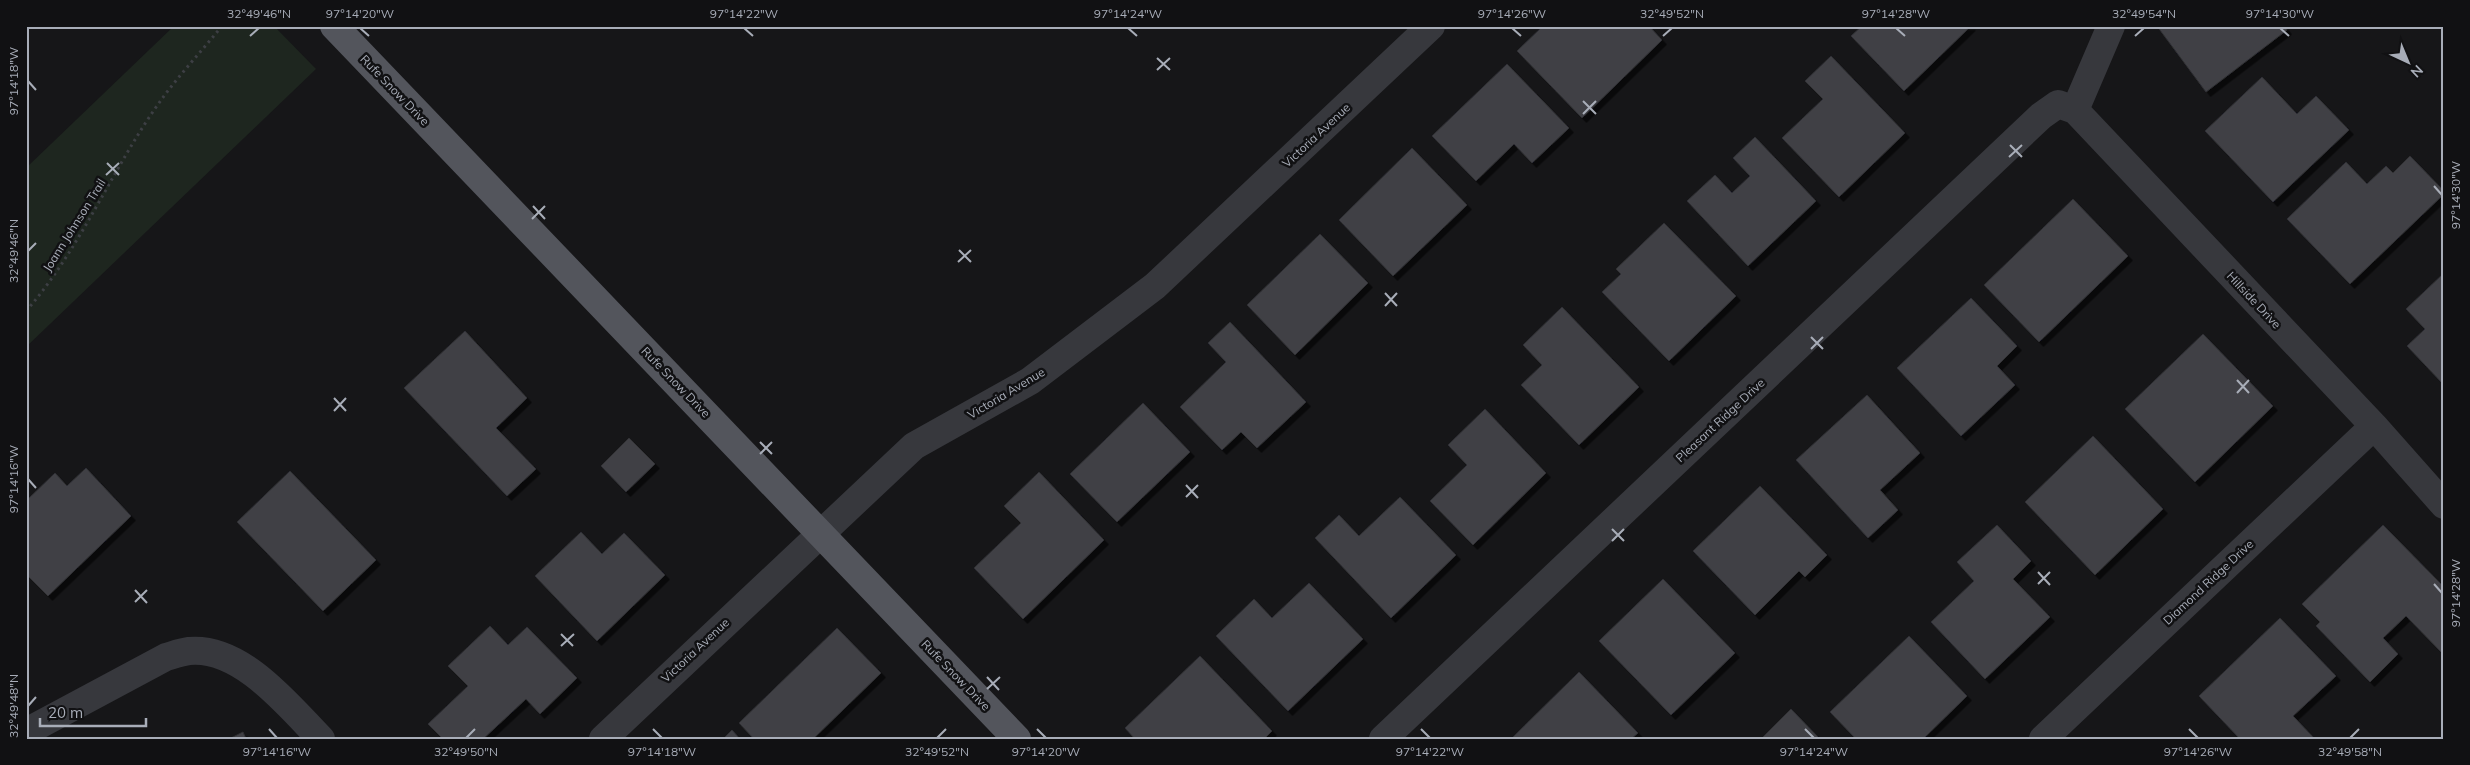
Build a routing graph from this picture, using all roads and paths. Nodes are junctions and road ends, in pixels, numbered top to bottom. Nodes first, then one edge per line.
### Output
1 (222, 26) edge
2 (334, 26) edge
3 (1432, 26) edge
4 (2111, 26) edge
5 (2067, 107) junction
6 (26, 311) edge
7 (2374, 426) junction
8 (2444, 505) edge
9 (820, 533) junction
10 (26, 732) edge
11 (321, 739) edge
12 (603, 739) edge
13 (1017, 739) edge
14 (1383, 739) edge
15 (2043, 739) edge

1 - 6 path, Joann Johnson Trail
2 - 9 main road, Rufe Snow Drive
3 - 9 street, Victoria Avenue
4 - 5 street
5 - 7 street, Hillside Drive
5 - 14 street, Pleasant Ridge Drive
7 - 8 street, Hillside Drive
7 - 15 street, Diamond Ridge Drive
9 - 12 street, Victoria Avenue
9 - 13 main road, Rufe Snow Drive
10 - 11 street

